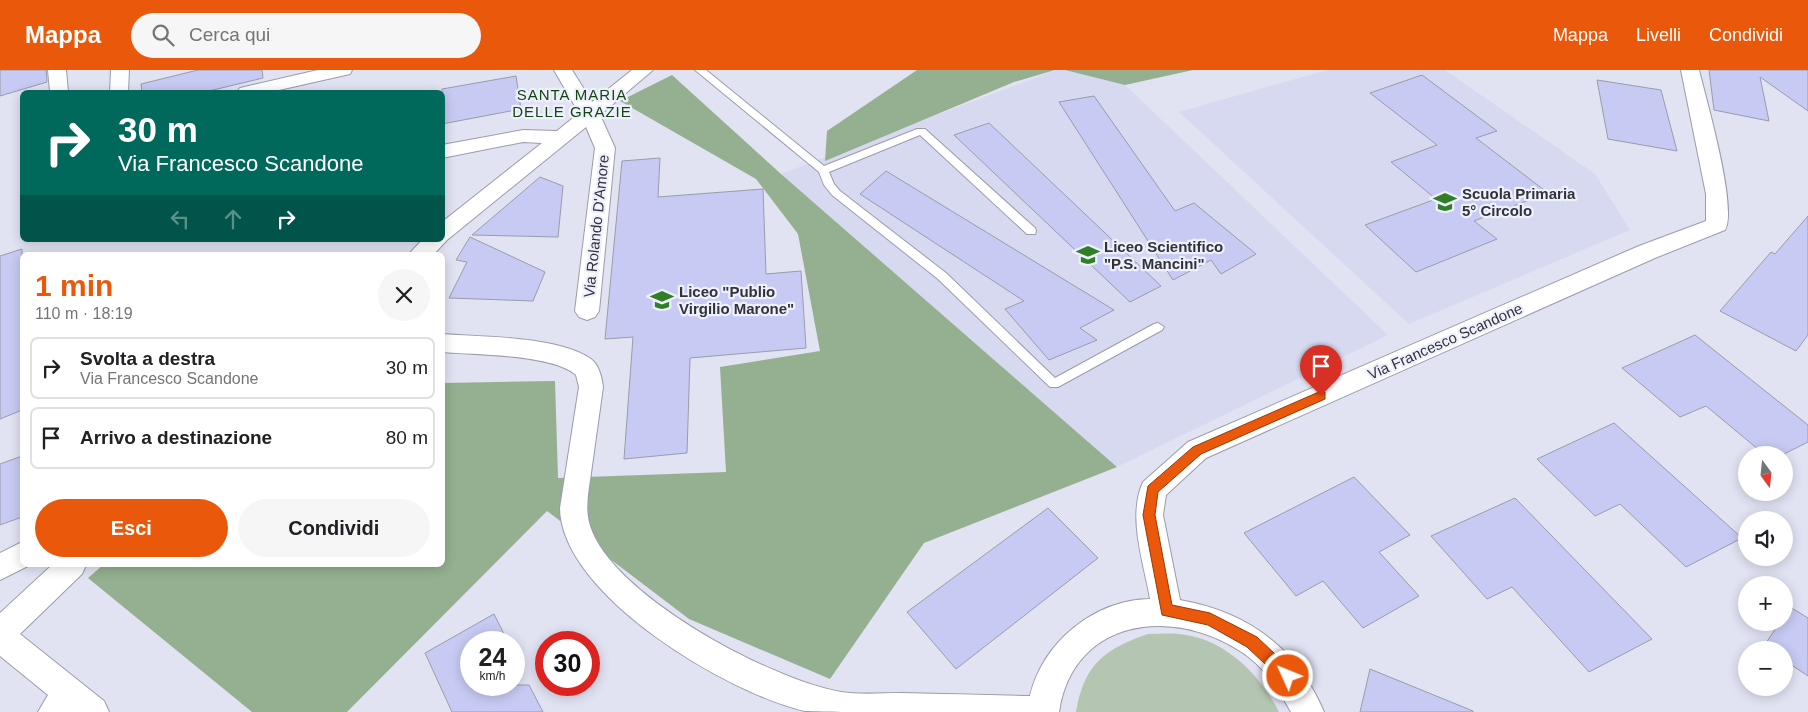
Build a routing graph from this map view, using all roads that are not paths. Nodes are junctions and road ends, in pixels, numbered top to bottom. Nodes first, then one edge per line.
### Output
1 (57, 70) edge
2 (120, 70) edge
3 (343, 70) edge
4 (563, 70) edge
5 (644, 70) edge
6 (700, 70) edge
7 (1690, 70) edge
8 (59, 90) edge
9 (119, 90) edge
10 (256, 90) edge
11 (590, 114) junction
12 (561, 137) junction
13 (445, 151) edge
14 (822, 170) junction
15 (1031, 231) dead end
16 (445, 232) edge
17 (434, 242) edge
18 (422, 252) edge
19 (587, 311) dead end
20 (1158, 327) dead end
21 (445, 343) edge
22 (20, 556) edge
23 (0, 567) edge
24 (70, 567) edge
25 (1166, 610) junction
26 (0, 635) edge
27 (62, 702) edge
28 (839, 709) edge
29 (93, 712) edge
30 (1043, 712) edge
31 (1308, 712) edge

1 - 8 street
2 - 9 street
3 - 10 street
4 - 11 street, Via Rolando D'Amore
5 - 11 street
6 - 14 lane
7 - 25 street, Via Francesco Scandone
11 - 12 street
11 - 19 street, Via Rolando D'Amore
12 - 13 street
12 - 16 street
14 - 15 lane
14 - 20 lane
17 - 18 street
21 - 28 street
22 - 23 street
24 - 26 street
25 - 30 street
25 - 31 street
26 - 27 street
27 - 29 street
28 - 30 street

